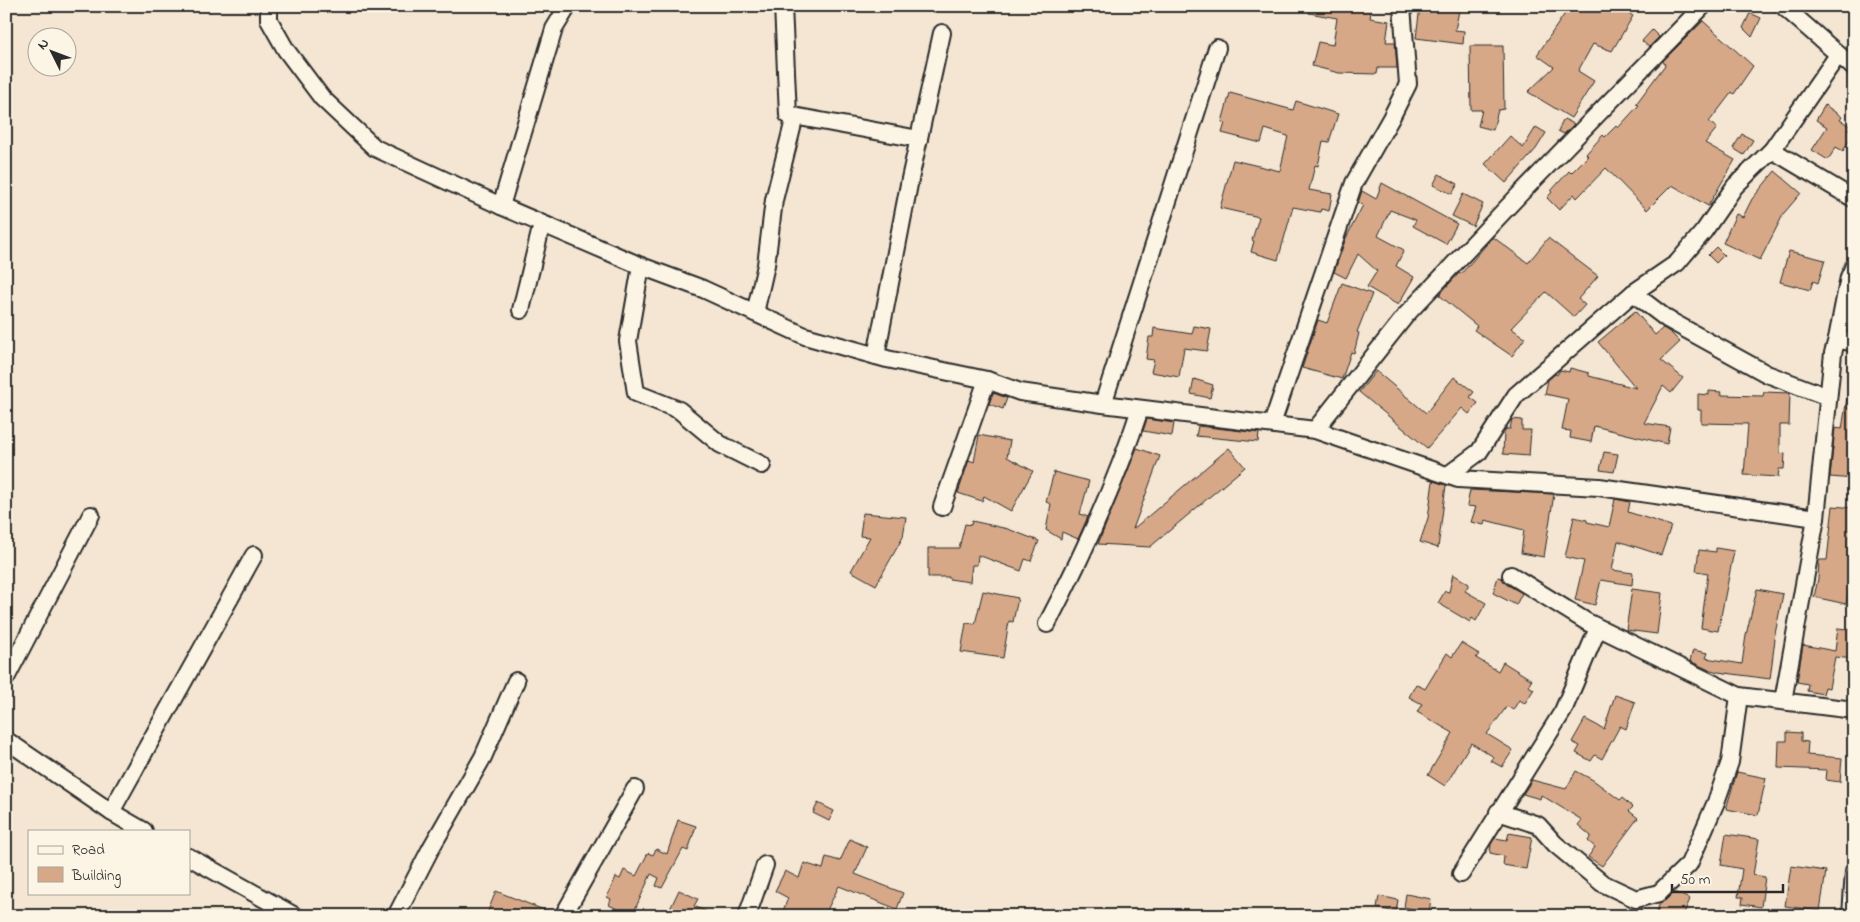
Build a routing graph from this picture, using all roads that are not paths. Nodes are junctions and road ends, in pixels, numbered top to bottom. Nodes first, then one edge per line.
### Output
1 (269, 6) edge
2 (568, 6) edge
3 (783, 6) edge
4 (1402, 6) edge
5 (1703, 6) edge
6 (1782, 6) edge
7 (942, 33) dead end
8 (1217, 48) dead end
9 (1838, 55) junction
10 (1854, 68) edge
11 (795, 116) junction
12 (919, 139) junction
13 (1772, 150) junction
14 (1854, 199) edge
15 (501, 206) junction
16 (542, 224) junction
17 (641, 266) junction
18 (1854, 266) edge
19 (1633, 293) junction
20 (521, 310) dead end
21 (756, 313) junction
22 (1837, 339) junction
23 (1854, 343) edge
24 (876, 356) junction
25 (987, 380) junction
26 (1828, 397) junction
27 (1103, 404) junction
28 (1140, 408) junction
29 (1272, 424) junction
30 (1315, 430) junction
31 (1478, 452) junction
32 (762, 465) dead end
33 (1448, 475) junction
34 (1472, 480) junction
35 (942, 508) dead end
36 (91, 515) dead end
37 (1816, 518) junction
38 (254, 555) dead end
39 (1511, 575) dead end
40 (1047, 624) dead end
41 (1598, 628) junction
42 (6, 678) edge
43 (516, 681) dead end
44 (1739, 696) junction
45 (1783, 701) junction
46 (1854, 710) edge
47 (6, 740) edge
48 (635, 789) dead end
49 (111, 812) junction
50 (1498, 812) junction
51 (142, 830) edge
52 (190, 858) edge
53 (765, 865) dead end
54 (1854, 871) edge
55 (1461, 874) dead end
56 (295, 916) edge
57 (396, 916) edge
58 (564, 916) edge
59 (747, 916) edge
60 (1851, 916) edge

1 - 15 street
2 - 15 street
3 - 11 street
4 - 29 street
5 - 30 street
6 - 9 street
7 - 12 street
8 - 27 street
9 - 10 street
9 - 13 street
11 - 12 street
11 - 21 street
12 - 24 street
13 - 14 street
13 - 19 street
15 - 16 street
16 - 17 street
16 - 20 street
17 - 21 street
17 - 32 street
18 - 22 street
19 - 26 street
19 - 31 street
21 - 24 street
22 - 23 street
22 - 26 street
24 - 25 street
25 - 27 street
25 - 35 street
26 - 37 street
27 - 28 street
28 - 29 street
28 - 40 street
29 - 30 street
30 - 33 street
31 - 33 street
31 - 34 street
33 - 34 street
34 - 37 street
36 - 42 street
37 - 45 street
38 - 49 street
39 - 41 street
41 - 44 street
41 - 50 street
43 - 57 street
44 - 45 street
44 - 50 street
45 - 46 street
47 - 49 street
48 - 58 street
49 - 51 street
50 - 55 street
52 - 56 street
53 - 59 street
54 - 60 street

